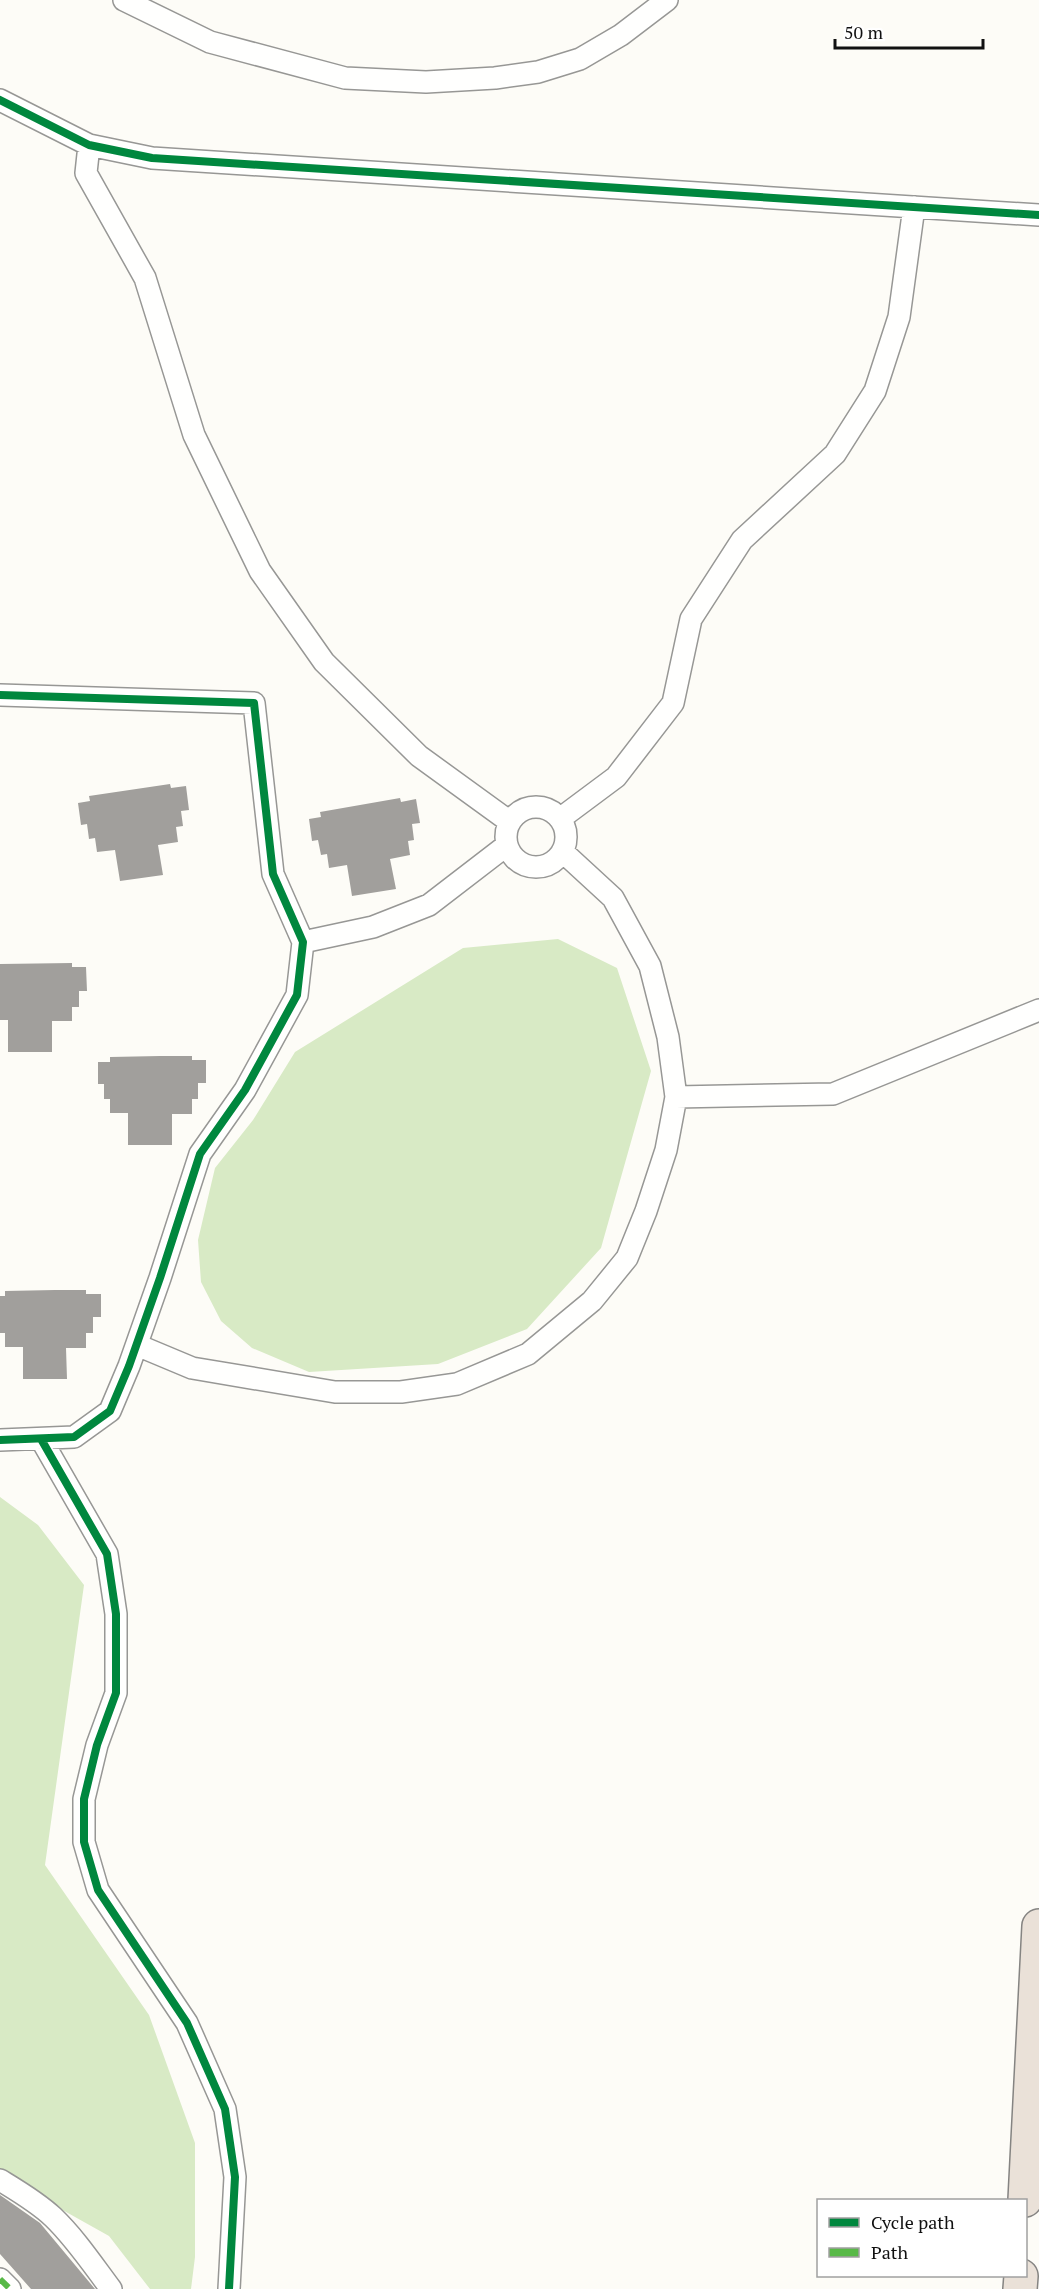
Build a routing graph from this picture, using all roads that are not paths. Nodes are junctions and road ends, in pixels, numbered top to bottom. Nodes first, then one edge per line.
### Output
1 (124, 0) edge
2 (667, 0) edge
3 (0, 100) edge
4 (89, 145) junction
5 (914, 207) junction
6 (1039, 215) edge
7 (0, 695) edge
8 (561, 819) junction
9 (510, 822) junction
10 (507, 845) junction
11 (563, 852) junction
12 (303, 942) junction
13 (1039, 1010) edge
14 (676, 1097) junction
15 (137, 1345) junction
16 (41, 1439) junction
17 (0, 1440) edge
18 (1039, 1926) edge
19 (0, 2180) edge
20 (1025, 2199) edge
21 (0, 2278) edge
22 (10, 2289) edge
23 (111, 2289) edge
24 (229, 2289) edge

1 - 2 street
3 - 4 street
4 - 5 street
4 - 9 street
5 - 6 street
5 - 8 street
7 - 12 street
8 - 9 street
8 - 11 street
9 - 10 street
10 - 11 street
10 - 12 street
11 - 14 street
12 - 15 street
13 - 14 street
14 - 15 street
15 - 16 street
16 - 17 street
16 - 24 street
18 - 20 highway
19 - 23 street
21 - 22 street

